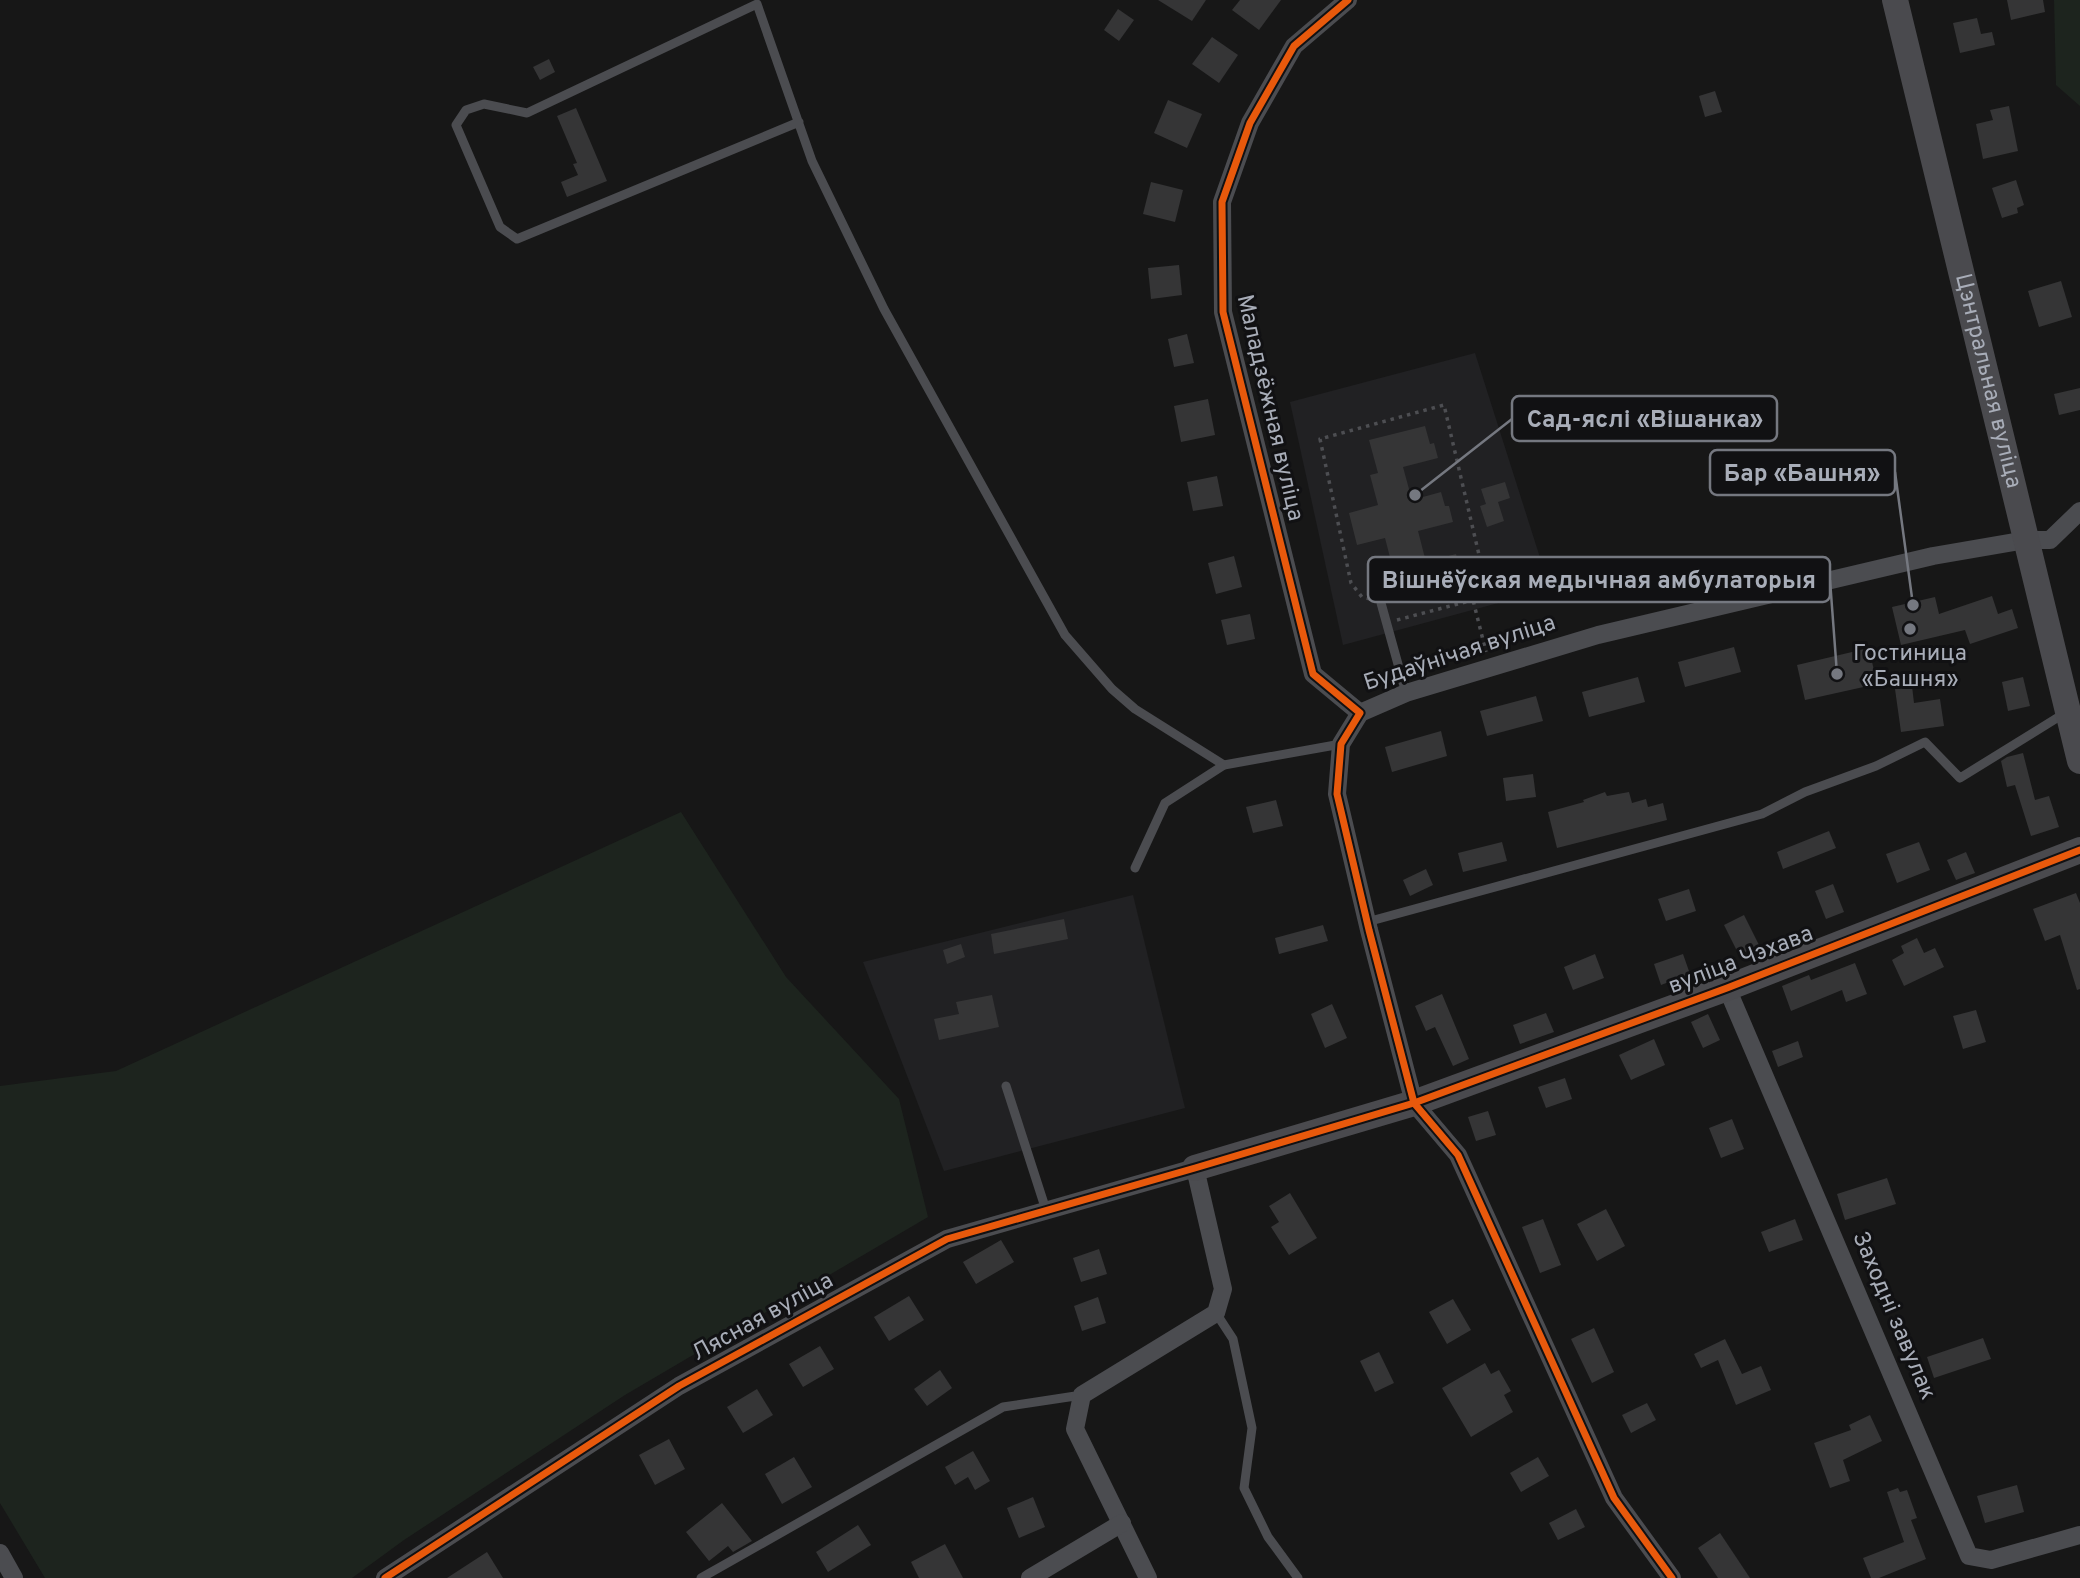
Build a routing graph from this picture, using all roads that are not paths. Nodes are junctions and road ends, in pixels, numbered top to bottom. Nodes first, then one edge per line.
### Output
1 (1348, 0) edge
2 (1895, 0) edge
3 (799, 122) junction
4 (2080, 511) edge
5 (2026, 540) junction
6 (1381, 603) road end
7 (1406, 693) junction
8 (2068, 712) junction
9 (1360, 713) junction
10 (1341, 744) junction
11 (2080, 761) edge
12 (1224, 765) junction
13 (2080, 850) edge
14 (1135, 868) dead end
15 (1367, 922) junction
16 (1727, 988) junction
17 (1006, 1086) dead end
18 (1414, 1103) junction
19 (1195, 1168) junction
20 (1046, 1210) junction
21 (1216, 1312) junction
22 (1082, 1395) junction
23 (1122, 1523) junction
24 (2080, 1535) edge
25 (0, 1553) edge
26 (14, 1578) edge
27 (385, 1578) edge
28 (701, 1578) edge
29 (1030, 1578) edge
30 (1148, 1578) edge
31 (1298, 1578) edge
32 (1672, 1578) edge

1 - 9 street, Маладзёжная вуліца
2 - 5 street, Цэнтральная вуліца
3 - 3 lane
3 - 12 lane
4 - 5 street, Будаўнічая вуліца
5 - 7 street, Будаўнічая вуліца
5 - 8 street, Цэнтральная вуліца
6 - 7 lane
7 - 9 street, Будаўнічая вуліца
8 - 11 street, Цэнтральная вуліца
8 - 15 lane
9 - 10 street
10 - 12 lane
10 - 15 street
12 - 14 lane
13 - 16 street, вуліца Чэхава
15 - 18 street
16 - 18 street, вуліца Чэхава
16 - 24 street, Заходні завулак
17 - 20 lane
18 - 19 street, вуліца Чэхава
18 - 32 street
19 - 20 street, Лясная вуліца
19 - 21 street
20 - 27 street, Лясная вуліца
21 - 22 street
21 - 31 lane
22 - 23 street
22 - 28 lane
23 - 29 street
23 - 30 street
25 - 26 street

